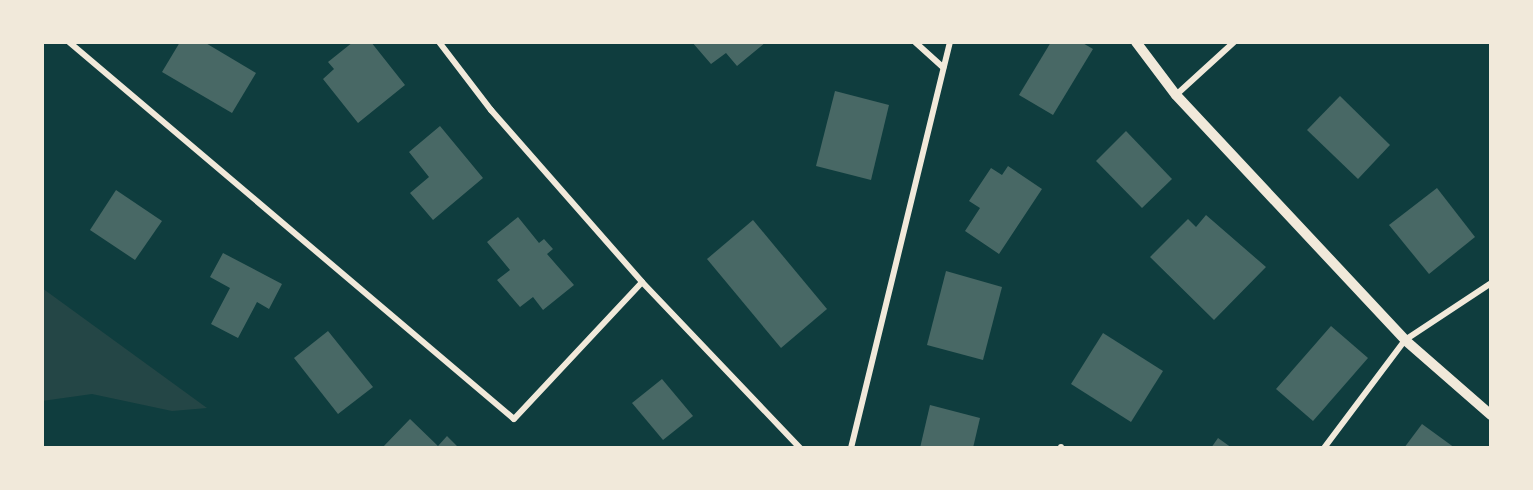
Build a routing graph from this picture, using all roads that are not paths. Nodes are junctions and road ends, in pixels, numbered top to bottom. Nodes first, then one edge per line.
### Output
1 (69, 42) edge
2 (439, 42) edge
3 (915, 42) edge
4 (950, 42) edge
5 (1136, 42) edge
6 (1234, 42) edge
7 (943, 67) junction
8 (1176, 95) junction
9 (642, 282) junction
10 (1491, 283) edge
11 (1405, 340) junction
12 (1491, 415) edge
13 (800, 448) edge
14 (851, 448) edge
15 (1324, 448) edge

1 - 9 street
2 - 9 street
3 - 7 street
4 - 7 street
5 - 8 street
6 - 8 street
7 - 14 street
8 - 11 street
9 - 13 street
10 - 11 street
11 - 12 street
11 - 15 street

